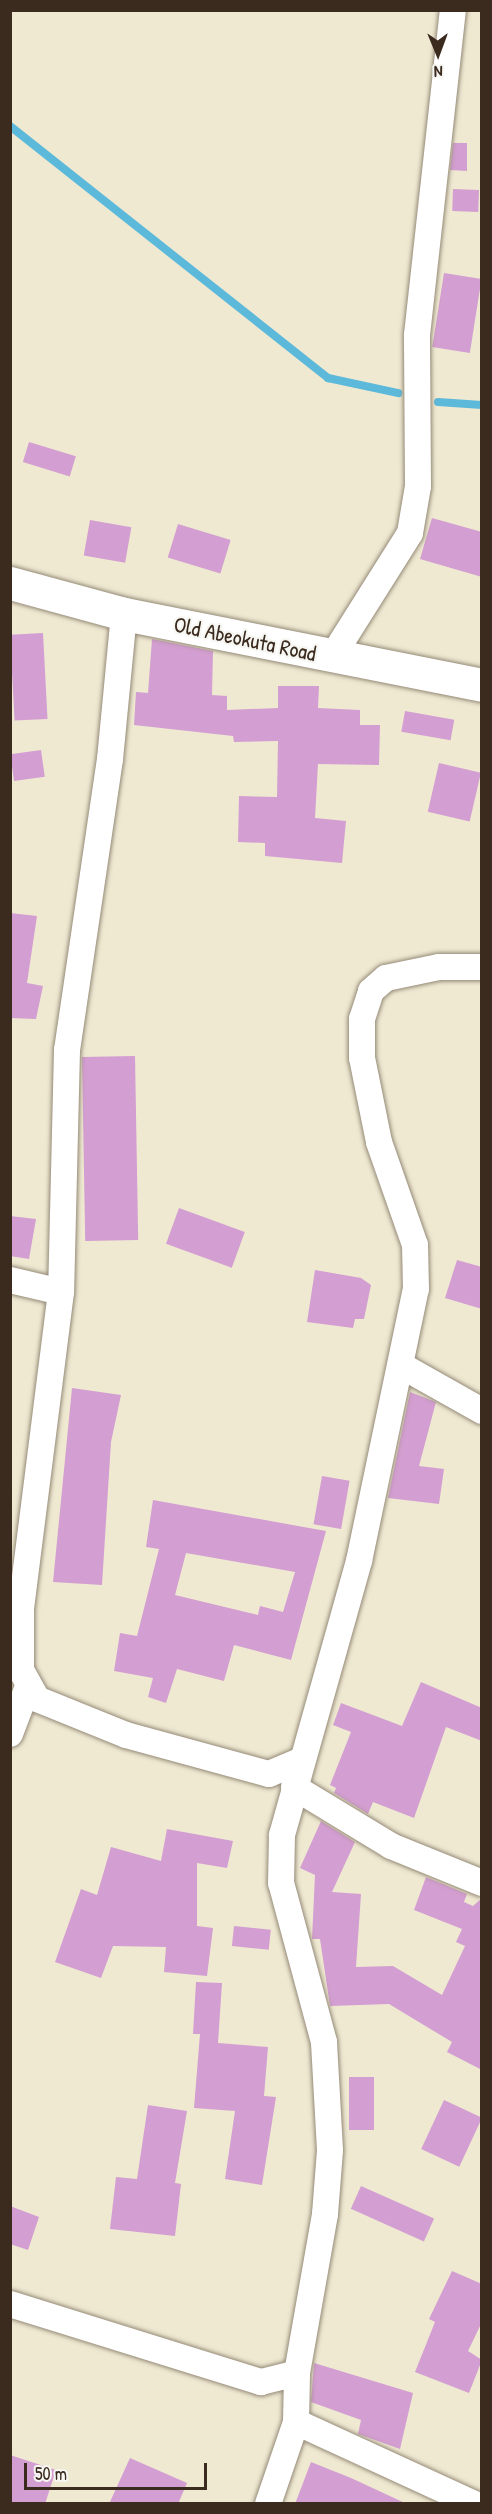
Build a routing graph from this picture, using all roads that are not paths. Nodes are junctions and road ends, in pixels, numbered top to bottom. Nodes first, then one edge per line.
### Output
1 (453, 10) edge
2 (10, 583) edge
3 (124, 614) junction
4 (332, 657) junction
5 (482, 685) edge
6 (482, 967) edge
7 (10, 1280) edge
8 (61, 1292) junction
9 (402, 1366) junction
10 (482, 1411) edge
11 (27, 1689) junction
12 (10, 1734) edge
13 (302, 1761) junction
14 (294, 1787) junction
15 (482, 1883) edge
16 (10, 2304) edge
17 (297, 2373) junction
18 (296, 2422) junction
19 (268, 2504) edge
20 (474, 2504) edge

1 - 4 street
2 - 3 highway, Old Abeokuta Road
3 - 4 highway, Old Abeokuta Road
3 - 8 street
4 - 5 highway, Old Abeokuta Road
6 - 9 street
7 - 8 street
8 - 11 street
9 - 10 street
9 - 13 street
11 - 12 street
11 - 13 street
13 - 14 street
14 - 15 street
14 - 17 street
16 - 17 street
17 - 18 street
18 - 19 street
18 - 20 street

